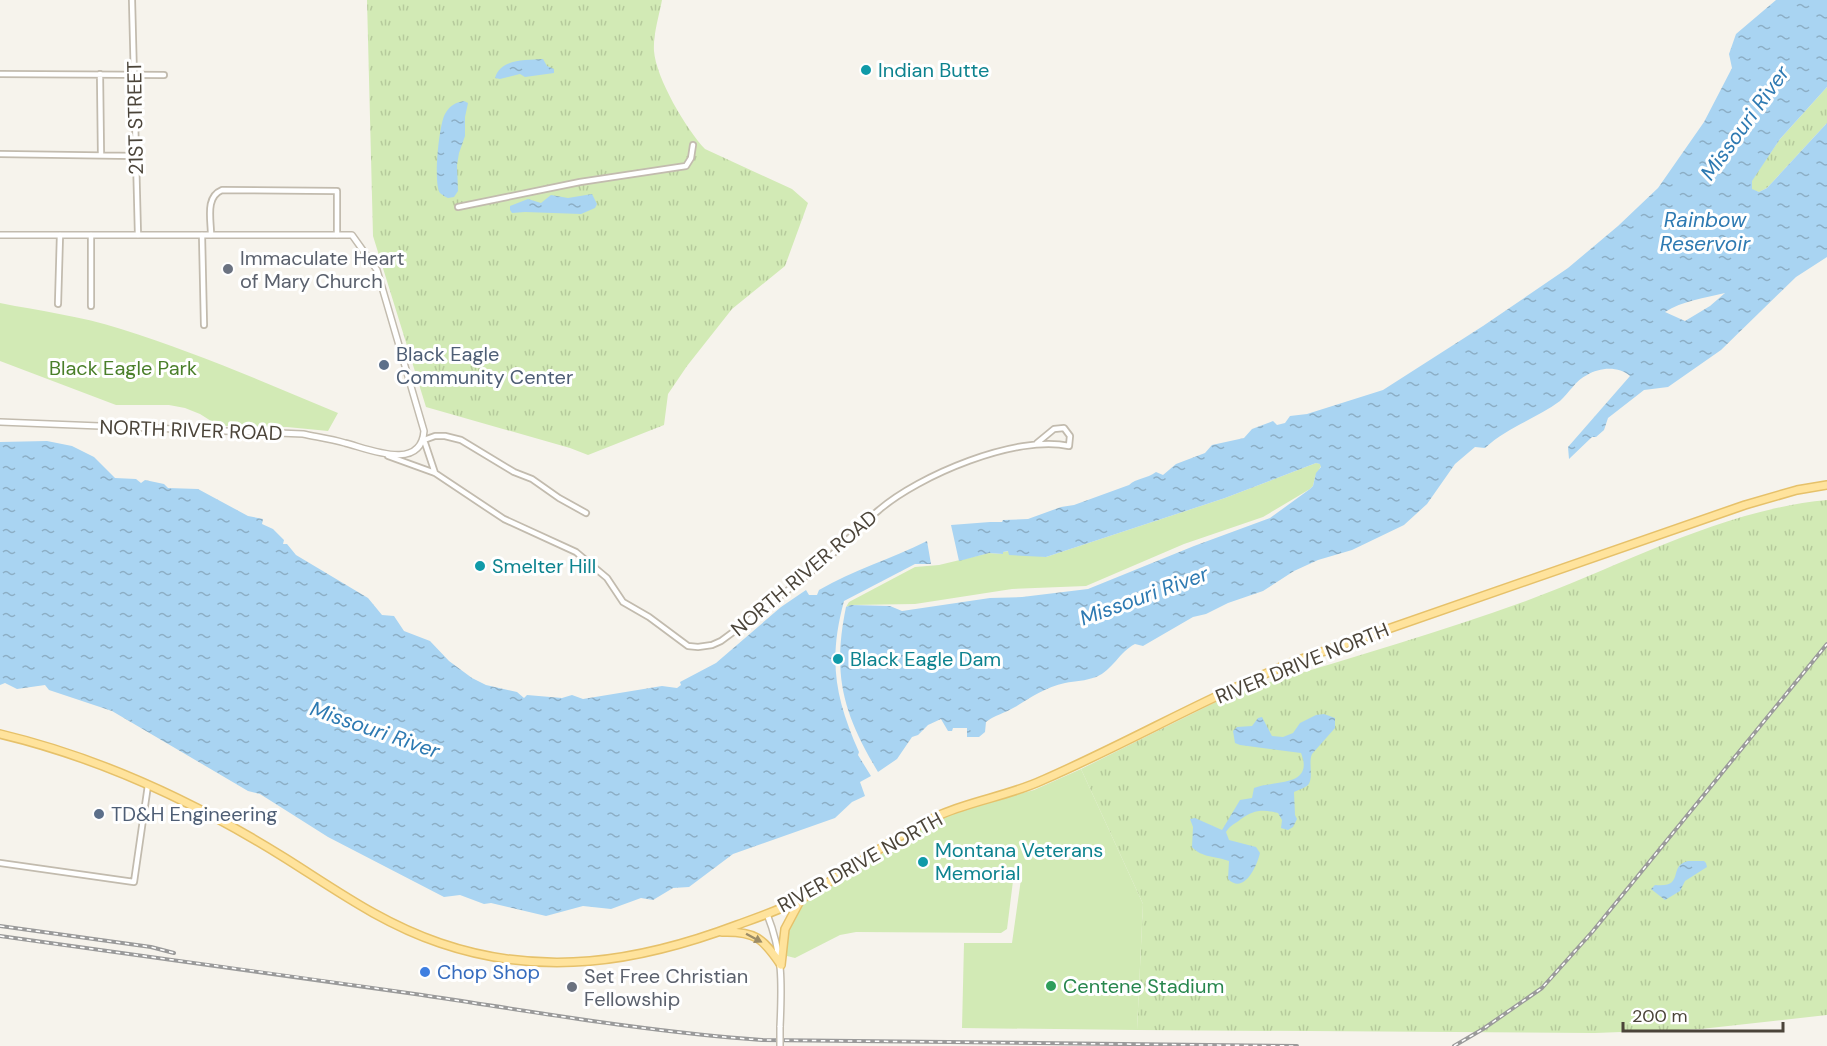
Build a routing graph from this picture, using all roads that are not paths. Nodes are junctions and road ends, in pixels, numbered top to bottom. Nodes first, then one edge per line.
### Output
1 (132, 0) edge
2 (0, 74) edge
3 (100, 74) junction
4 (164, 75) dead end
5 (134, 76) junction
6 (693, 146) dead end
7 (0, 154) edge
8 (101, 155) junction
9 (136, 156) junction
10 (458, 207) dead end
11 (0, 235) edge
12 (60, 235) junction
13 (91, 235) junction
14 (138, 235) junction
15 (202, 235) junction
16 (211, 235) junction
17 (337, 235) junction
18 (58, 304) dead end
19 (91, 306) dead end
20 (204, 325) dead end
21 (0, 422) edge
22 (424, 440) junction
23 (1037, 443) junction
24 (380, 453) junction
25 (435, 472) junction
26 (1827, 485) edge
27 (586, 513) dead end
28 (0, 734) edge
29 (148, 785) junction
30 (0, 863) edge
31 (802, 899) junction
32 (766, 914) junction
33 (716, 933) junction
34 (781, 965) junction
35 (780, 1046) edge

1 - 5 street, 21ST STREET
2 - 3 street
3 - 5 street
3 - 8 street
4 - 5 street
5 - 9 street, 21ST STREET
6 - 10 street
7 - 8 street
8 - 9 street
9 - 14 street, 21ST STREET
11 - 12 street
12 - 13 street
12 - 18 street
13 - 14 street
13 - 19 street
14 - 15 street
15 - 16 street
15 - 20 street
16 - 17 street
16 - 17 street
17 - 22 street
21 - 24 street, NORTH RIVER ROAD
22 - 24 street, NORTH RIVER ROAD
22 - 25 street
22 - 27 street
23 - 23 street, NORTH RIVER ROAD
23 - 25 street, NORTH RIVER ROAD
24 - 25 street, NORTH RIVER ROAD
26 - 31 main road, RIVER DRIVE NORTH
28 - 29 main road, RIVER DRIVE NORTH
29 - 30 street
29 - 33 main road, RIVER DRIVE NORTH
31 - 32 main road, RIVER DRIVE NORTH
31 - 34 main road
32 - 33 main road, RIVER DRIVE NORTH
32 - 34 street
33 -> 34 main road
34 - 35 street, bridge

